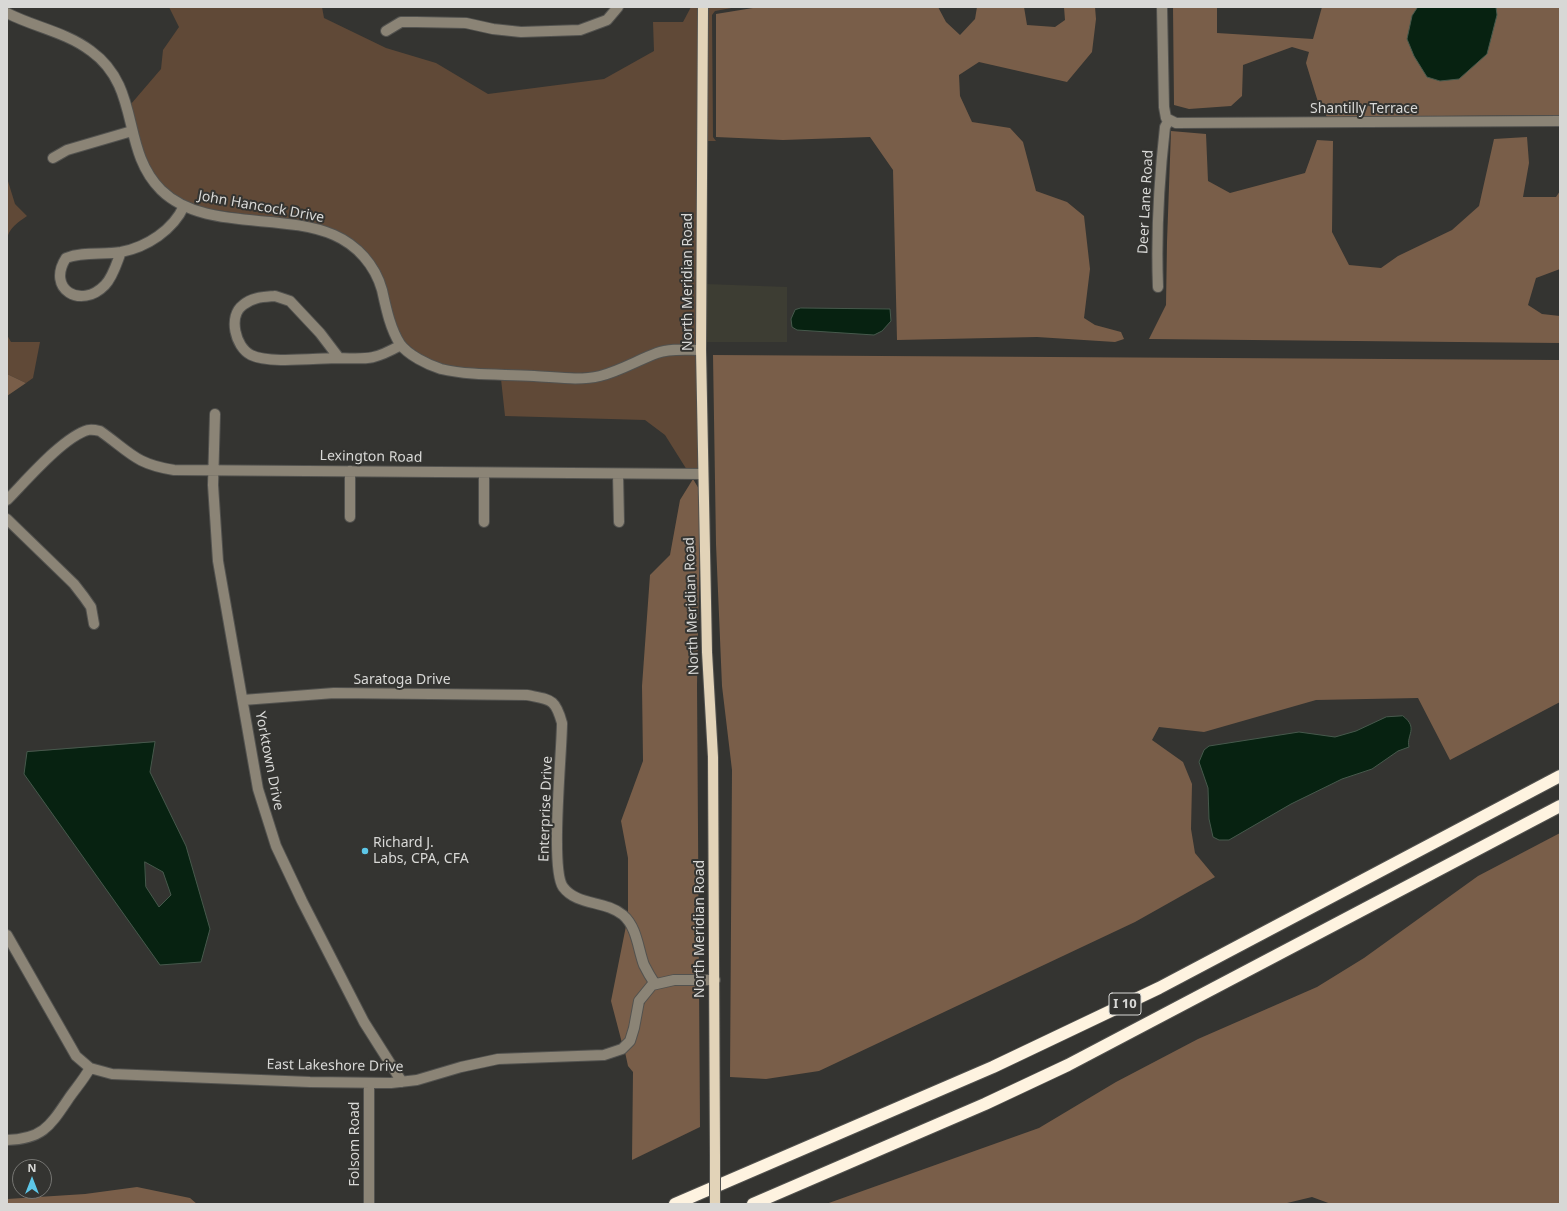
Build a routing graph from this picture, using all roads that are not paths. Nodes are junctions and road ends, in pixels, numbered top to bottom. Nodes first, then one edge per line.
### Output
1 (618, 7) edge
2 (703, 7) edge
3 (1162, 7) edge
4 (7, 13) edge
5 (386, 31) dead end
6 (1169, 120) junction
7 (1560, 121) edge
8 (132, 131) junction
9 (53, 158) dead end
10 (184, 206) junction
11 (121, 252) junction
12 (1158, 287) dead end
13 (402, 346) junction
14 (701, 350) junction
15 (339, 358) junction
16 (215, 414) dead end
17 (214, 470) junction
18 (350, 471) junction
19 (484, 473) junction
20 (618, 474) junction
21 (702, 474) junction
22 (7, 500) edge
23 (350, 517) dead end
24 (7, 518) edge
25 (484, 522) dead end
26 (619, 522) dead end
27 (94, 624) dead end
28 (243, 700) junction
29 (558, 707) joint
30 (1560, 776) edge
31 (1560, 806) edge
32 (7, 935) edge
33 (715, 980) junction
34 (655, 984) junction
35 (90, 1068) junction
36 (402, 1082) junction
37 (369, 1084) junction
38 (7, 1140) edge
39 (369, 1204) edge
40 (675, 1204) edge
41 (715, 1204) edge
42 (753, 1204) edge

1 - 5 street
2 - 14 main road, North Meridian Road
3 - 6 street
4 - 8 street, John Hancock Drive
6 - 7 street, Shantilly Terrace
6 - 12 street, Deer Lane Road
8 - 9 street
8 - 10 street, John Hancock Drive
10 - 11 street
10 - 13 street, John Hancock Drive
11 - 11 street
13 - 14 street, John Hancock Drive
13 - 15 street
14 - 21 main road, North Meridian Road
15 - 15 street
16 - 17 street, Yorktown Drive
17 - 18 street, Lexington Road
17 - 22 street, Lexington Road
17 - 28 street, Yorktown Drive
18 - 19 street, Lexington Road
18 - 23 street
19 - 20 street, Lexington Road
19 - 25 street
20 - 21 street, Lexington Road
20 - 26 street
21 - 33 main road, North Meridian Road
24 - 27 street
28 - 29 street, Saratoga Drive
28 - 36 street, Yorktown Drive
29 - 34 street, Enterprise Drive
30 - 40 highway, I 10
31 - 42 highway, I 10
32 - 35 street, East Lakeshore Drive
33 - 34 street
33 - 41 main road, North Meridian Road, bridge
34 - 36 street, East Lakeshore Drive
35 - 37 street, East Lakeshore Drive
35 - 38 street
36 - 37 street, East Lakeshore Drive
37 - 39 street, Folsom Road

